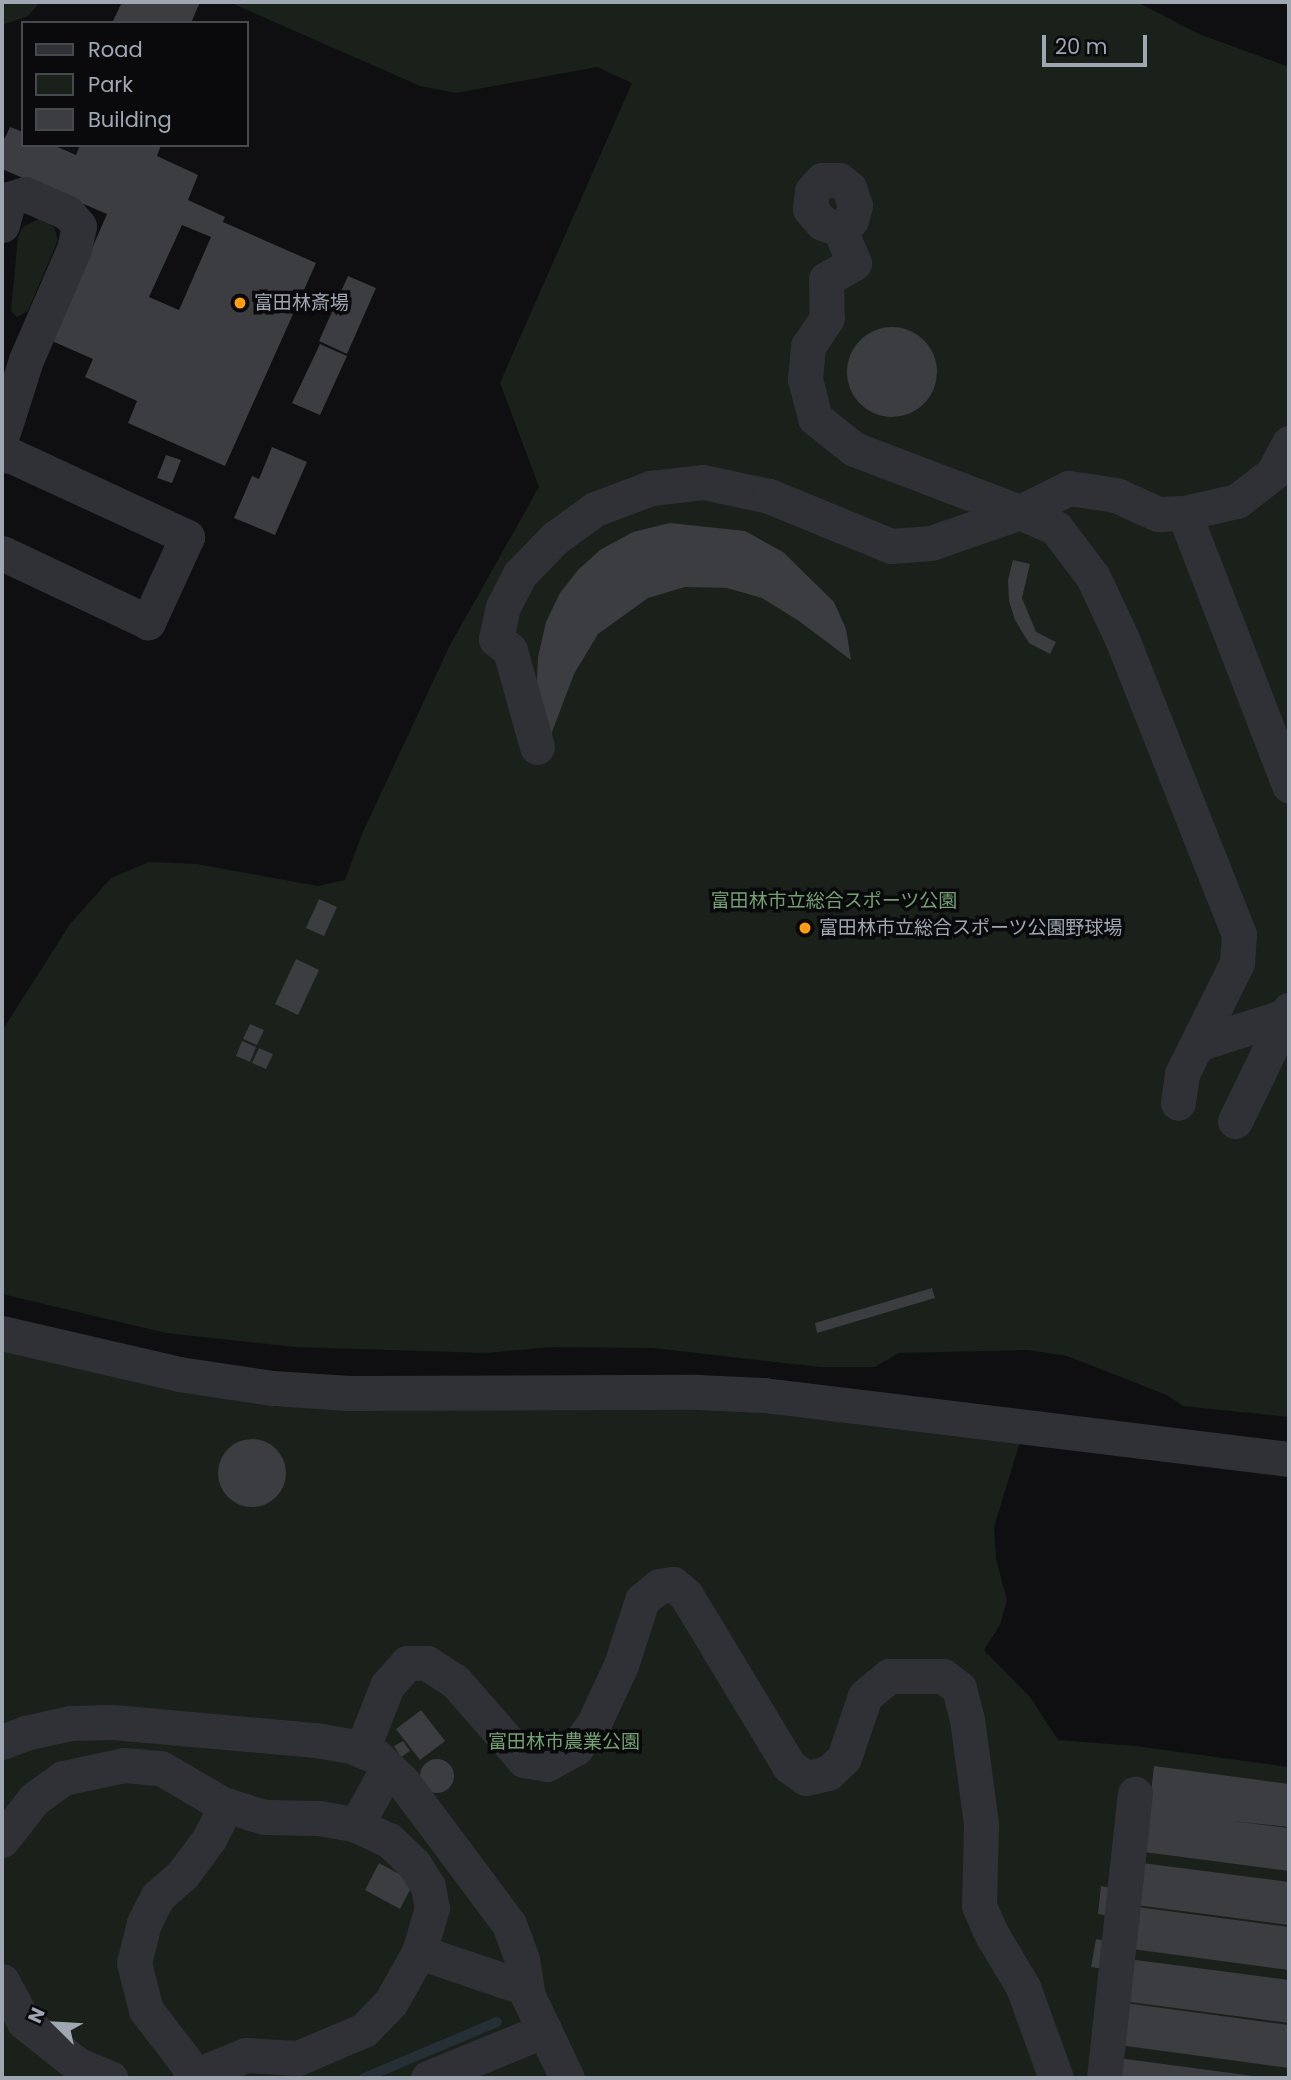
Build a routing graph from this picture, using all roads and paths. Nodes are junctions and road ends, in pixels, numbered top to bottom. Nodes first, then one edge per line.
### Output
1 (2, 225) edge
2 (840, 229) dead end
3 (2, 435) edge
4 (1289, 443) edge
5 (1020, 512) junction
6 (1184, 513) junction
7 (2, 553) edge
8 (537, 747) dead end
9 (1289, 785) edge
10 (1287, 1013) edge
11 (1197, 1044) junction
12 (1178, 1103) dead end
13 (1235, 1121) dead end
14 (2, 1333) edge
15 (1289, 1459) edge
16 (2, 1742) edge
17 (375, 1759) junction
18 (1135, 1794) dead end
19 (226, 1805) junction
20 (356, 1825) junction
21 (2, 1840) edge
22 (419, 1952) junction
23 (2, 1981) edge
24 (526, 1988) junction
25 (545, 2030) junction
26 (192, 2076) edge
27 (110, 2078) edge
28 (428, 2078) edge
29 (567, 2078) edge
30 (1056, 2078) edge
31 (1104, 2078) edge

1 - 3 street
2 - 5 street
3 - 7 street
4 - 6 street
5 - 6 street
5 - 8 street
5 - 11 street
6 - 9 street
10 - 11 street
10 - 13 street
11 - 12 street
14 - 15 street
16 - 17 street
17 - 20 street
17 - 24 street
17 - 30 street
18 - 31 street
19 - 20 street
19 - 21 street
19 - 26 street
20 - 22 street
22 - 24 street
22 - 26 street
23 - 27 street
24 - 25 street
25 - 28 street
25 - 29 street

